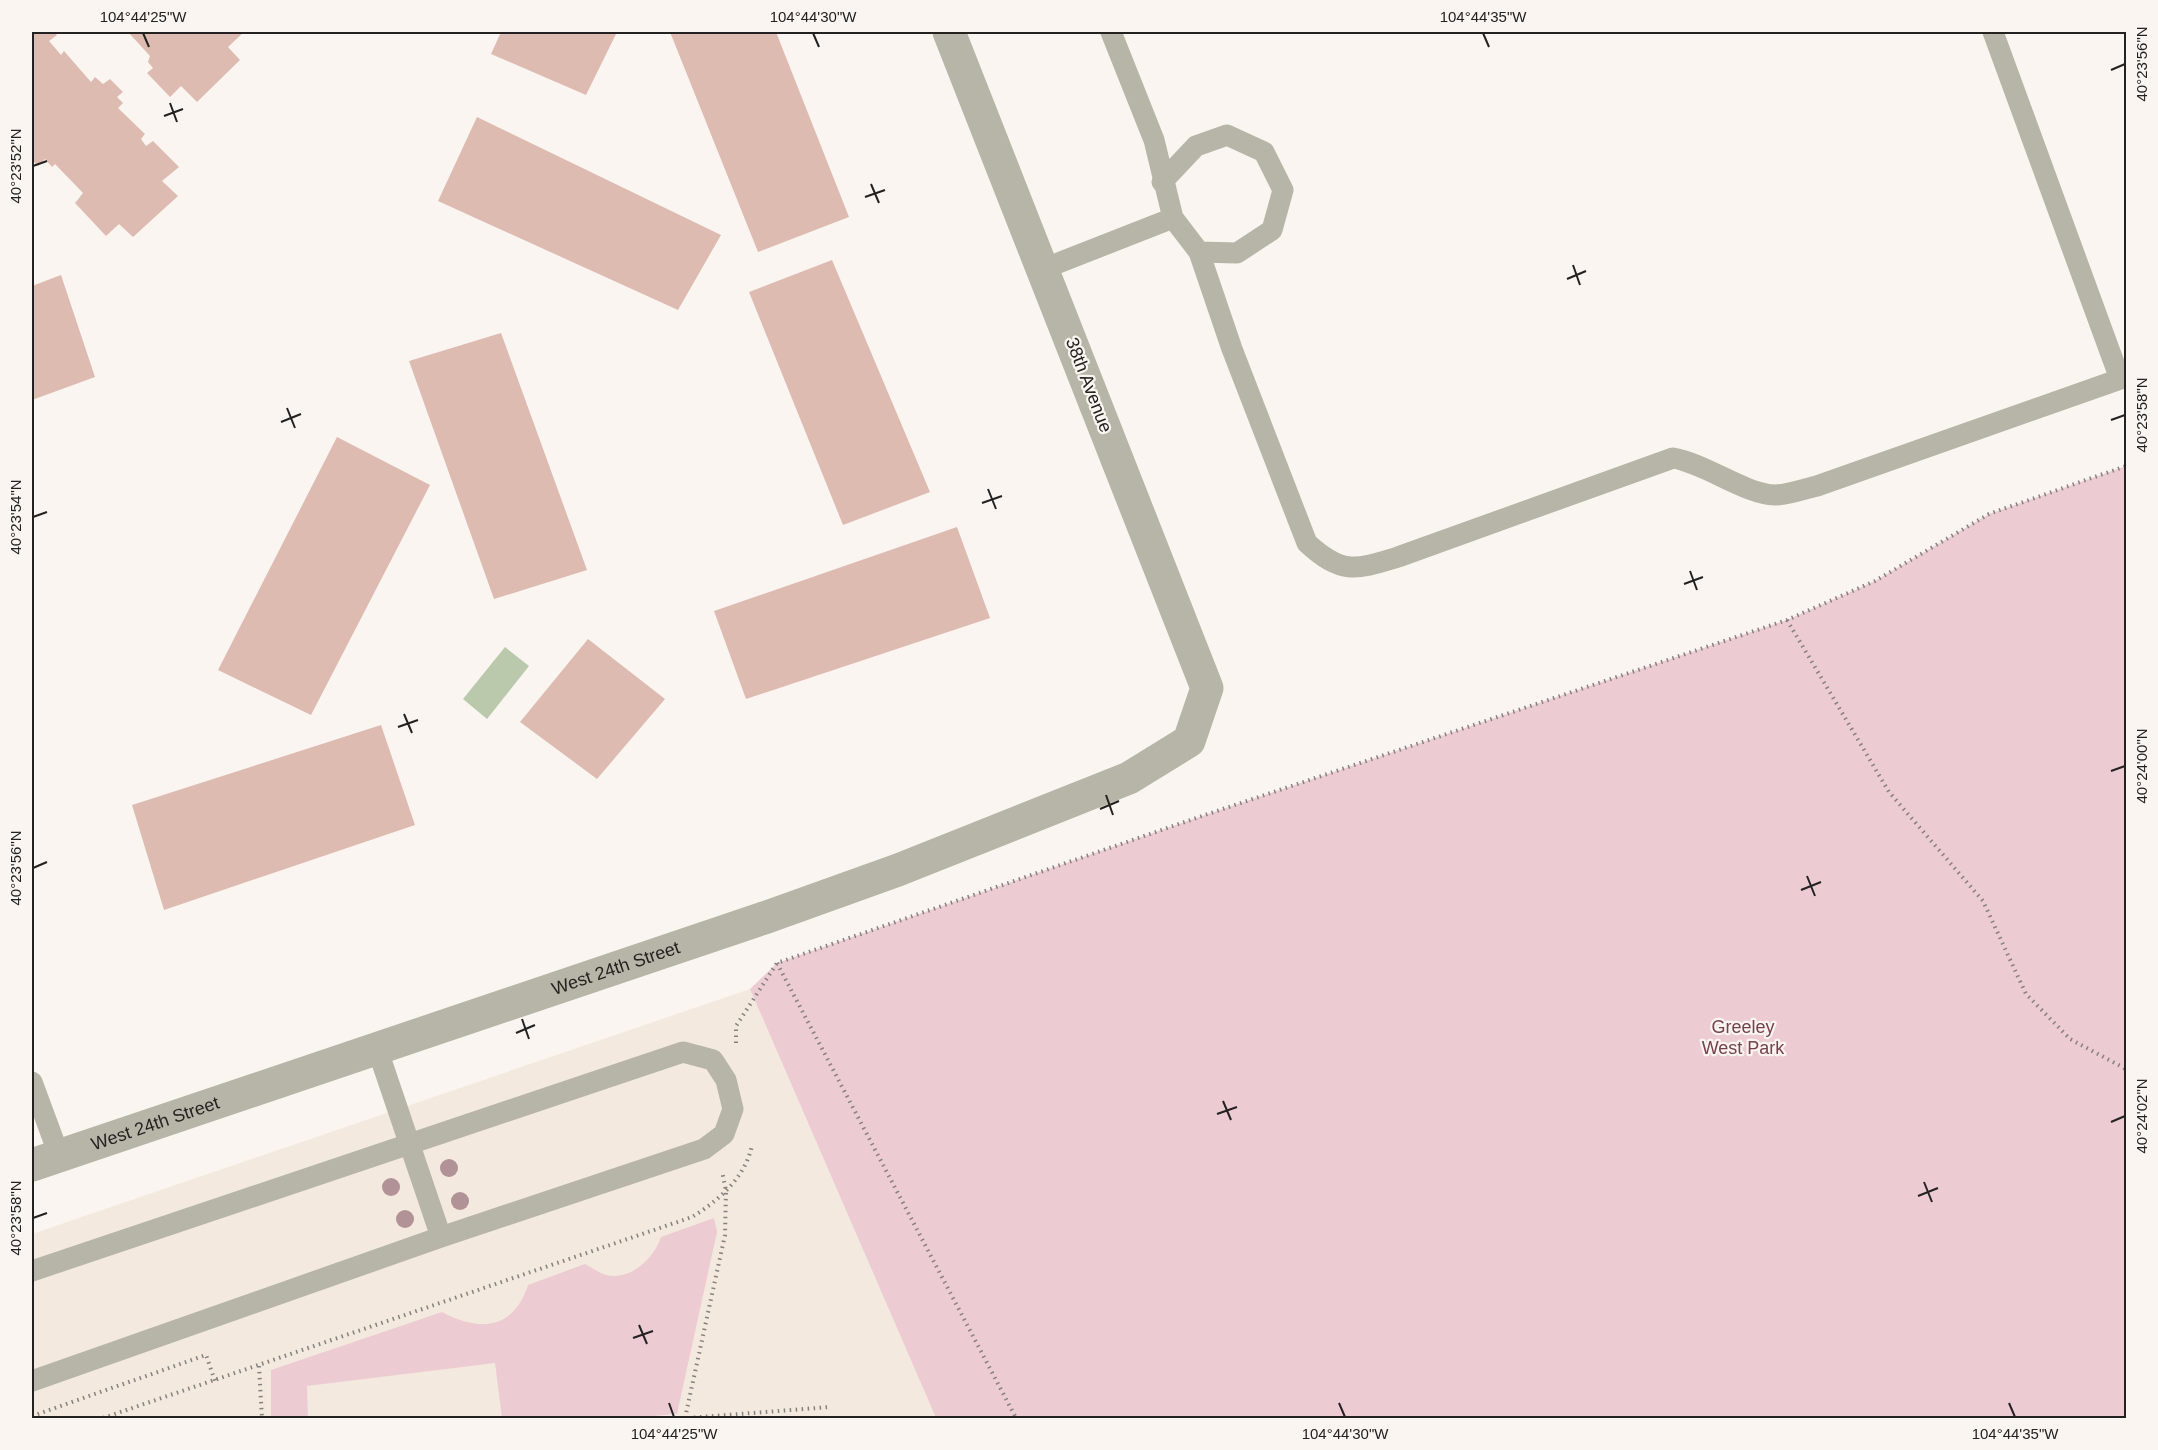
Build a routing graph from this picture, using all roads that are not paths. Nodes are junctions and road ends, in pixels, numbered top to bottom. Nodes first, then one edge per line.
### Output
1 (949, 32) edge
2 (1111, 32) edge
3 (1993, 32) edge
4 (1162, 182) junction
5 (1173, 218) junction
6 (1199, 252) junction
7 (1043, 269) junction
8 (2123, 378) edge
9 (1189, 741) joint
10 (376, 1048) junction
11 (32, 1082) edge
12 (410, 1143) junction
13 (45, 1160) edge
14 (441, 1237) junction
15 (32, 1271) edge
16 (32, 1381) edge

1 - 7 street, 38th Avenue
2 - 4 lane
3 - 8 lane
4 - 5 lane
4 - 6 lane
5 - 6 lane
5 - 7 lane
6 - 8 lane
7 - 9 street, 38th Avenue
9 - 10 street, West 24th Street
10 - 12 lane
10 - 13 street, West 24th Street
11 - 13 lane
12 - 14 lane
12 - 14 lane
12 - 15 lane
14 - 16 lane

